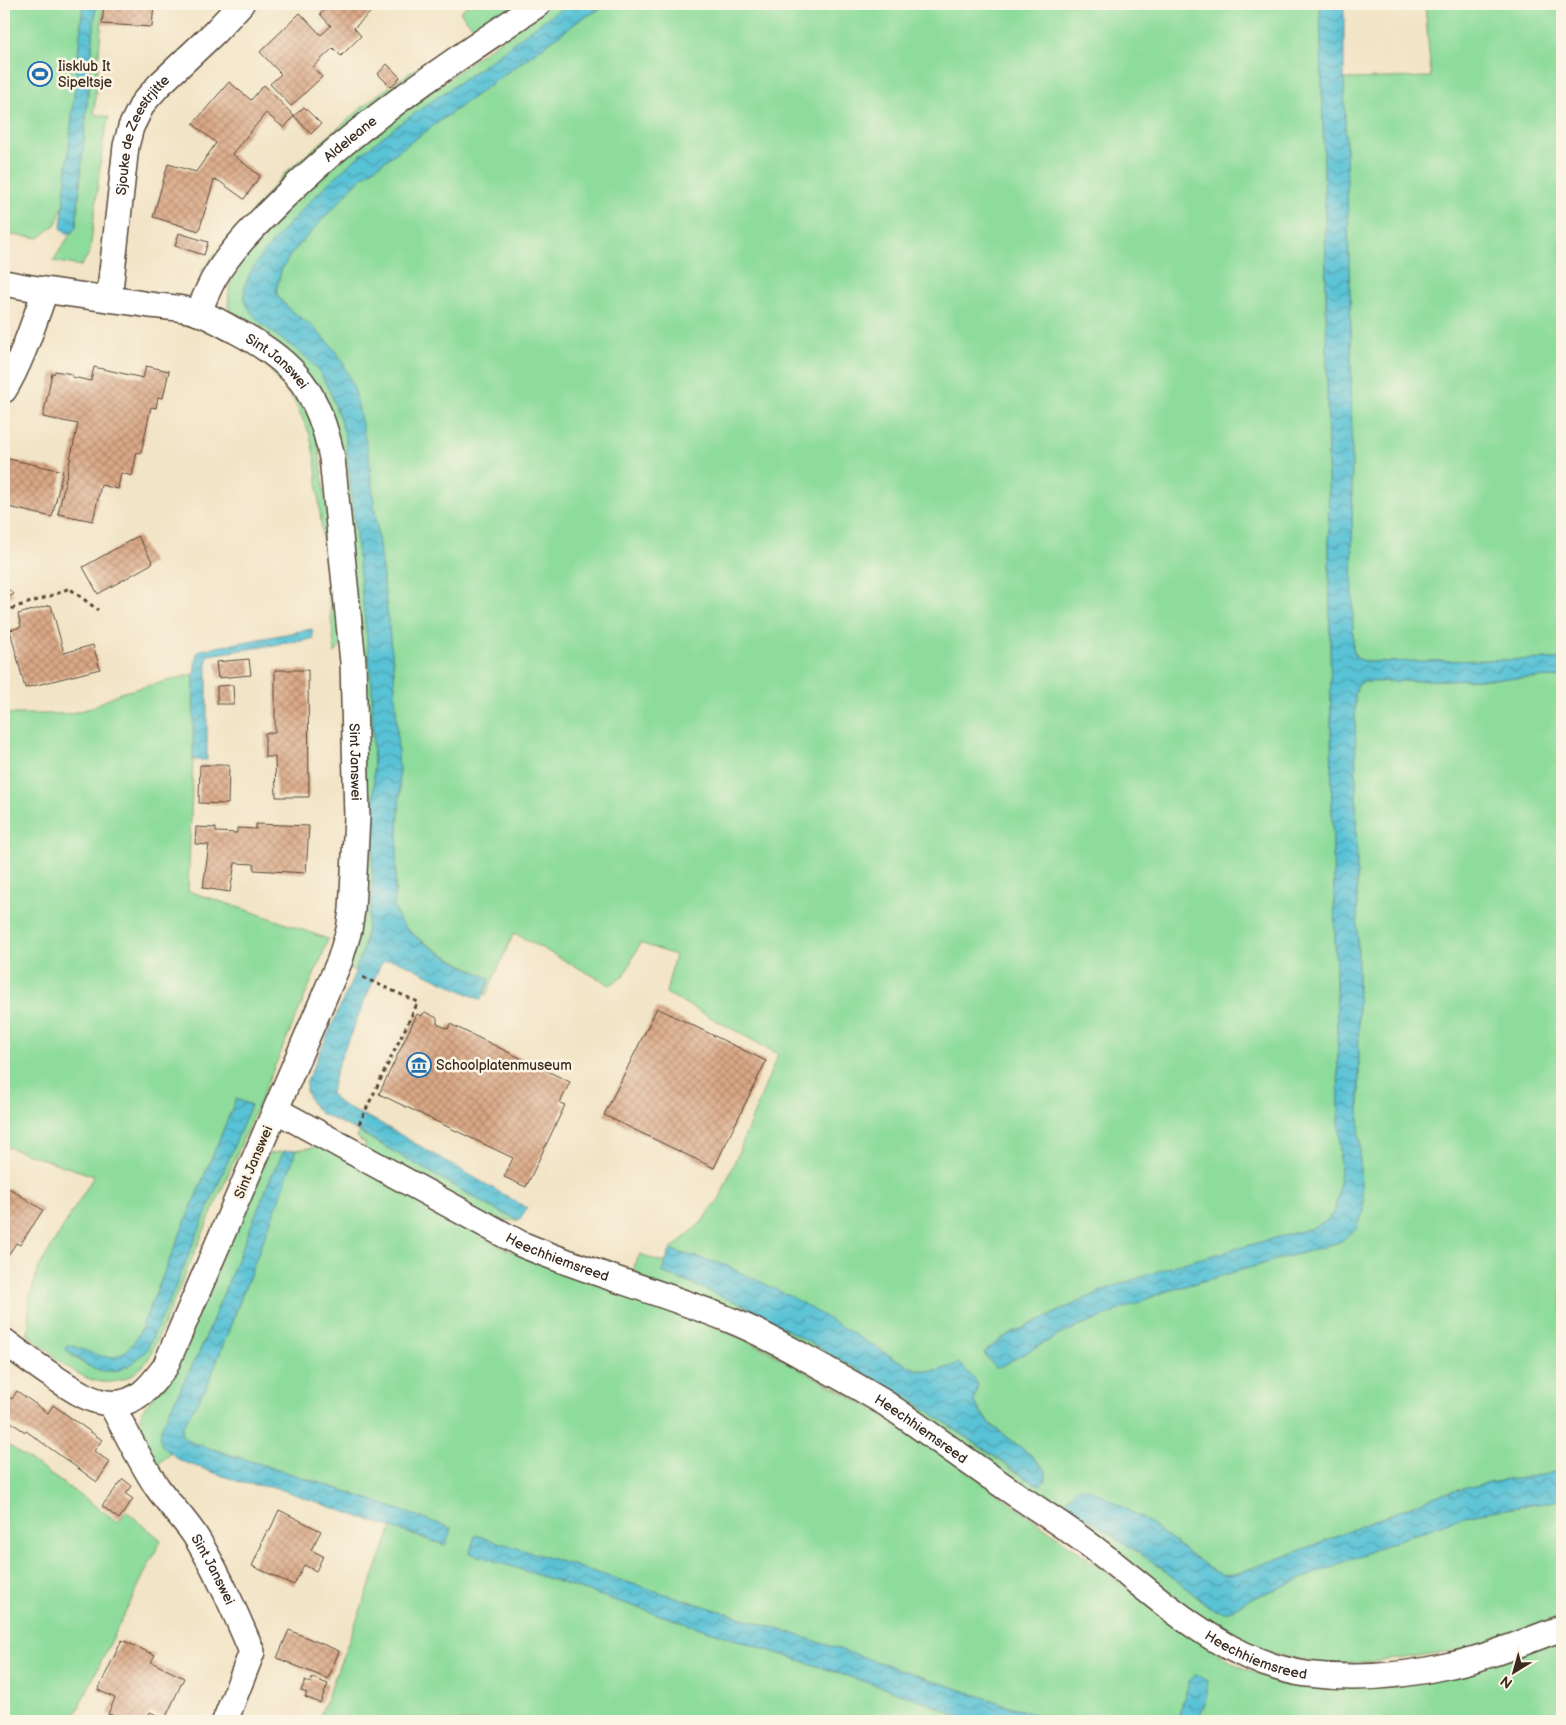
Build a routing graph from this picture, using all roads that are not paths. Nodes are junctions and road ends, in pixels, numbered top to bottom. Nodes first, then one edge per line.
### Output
1 (241, 4) edge
2 (538, 4) edge
3 (4, 284) edge
4 (45, 291) junction
5 (109, 299) junction
6 (198, 312) junction
7 (4, 390) edge
8 (276, 1110) junction
9 (4, 1341) edge
10 (112, 1404) junction
11 (1562, 1628) edge
12 (225, 1721) edge

1 - 5 street, Sjouke de Zeestrjitte
2 - 6 street, Aldeleane
3 - 4 street, Sint Janswei
4 - 5 street, Sint Janswei
4 - 7 street
5 - 6 street, Sint Janswei
6 - 8 street, Sint Janswei
8 - 10 street, Sint Janswei
8 - 11 street, Heechhiemsreed
9 - 10 street
10 - 12 street, Sint Janswei

